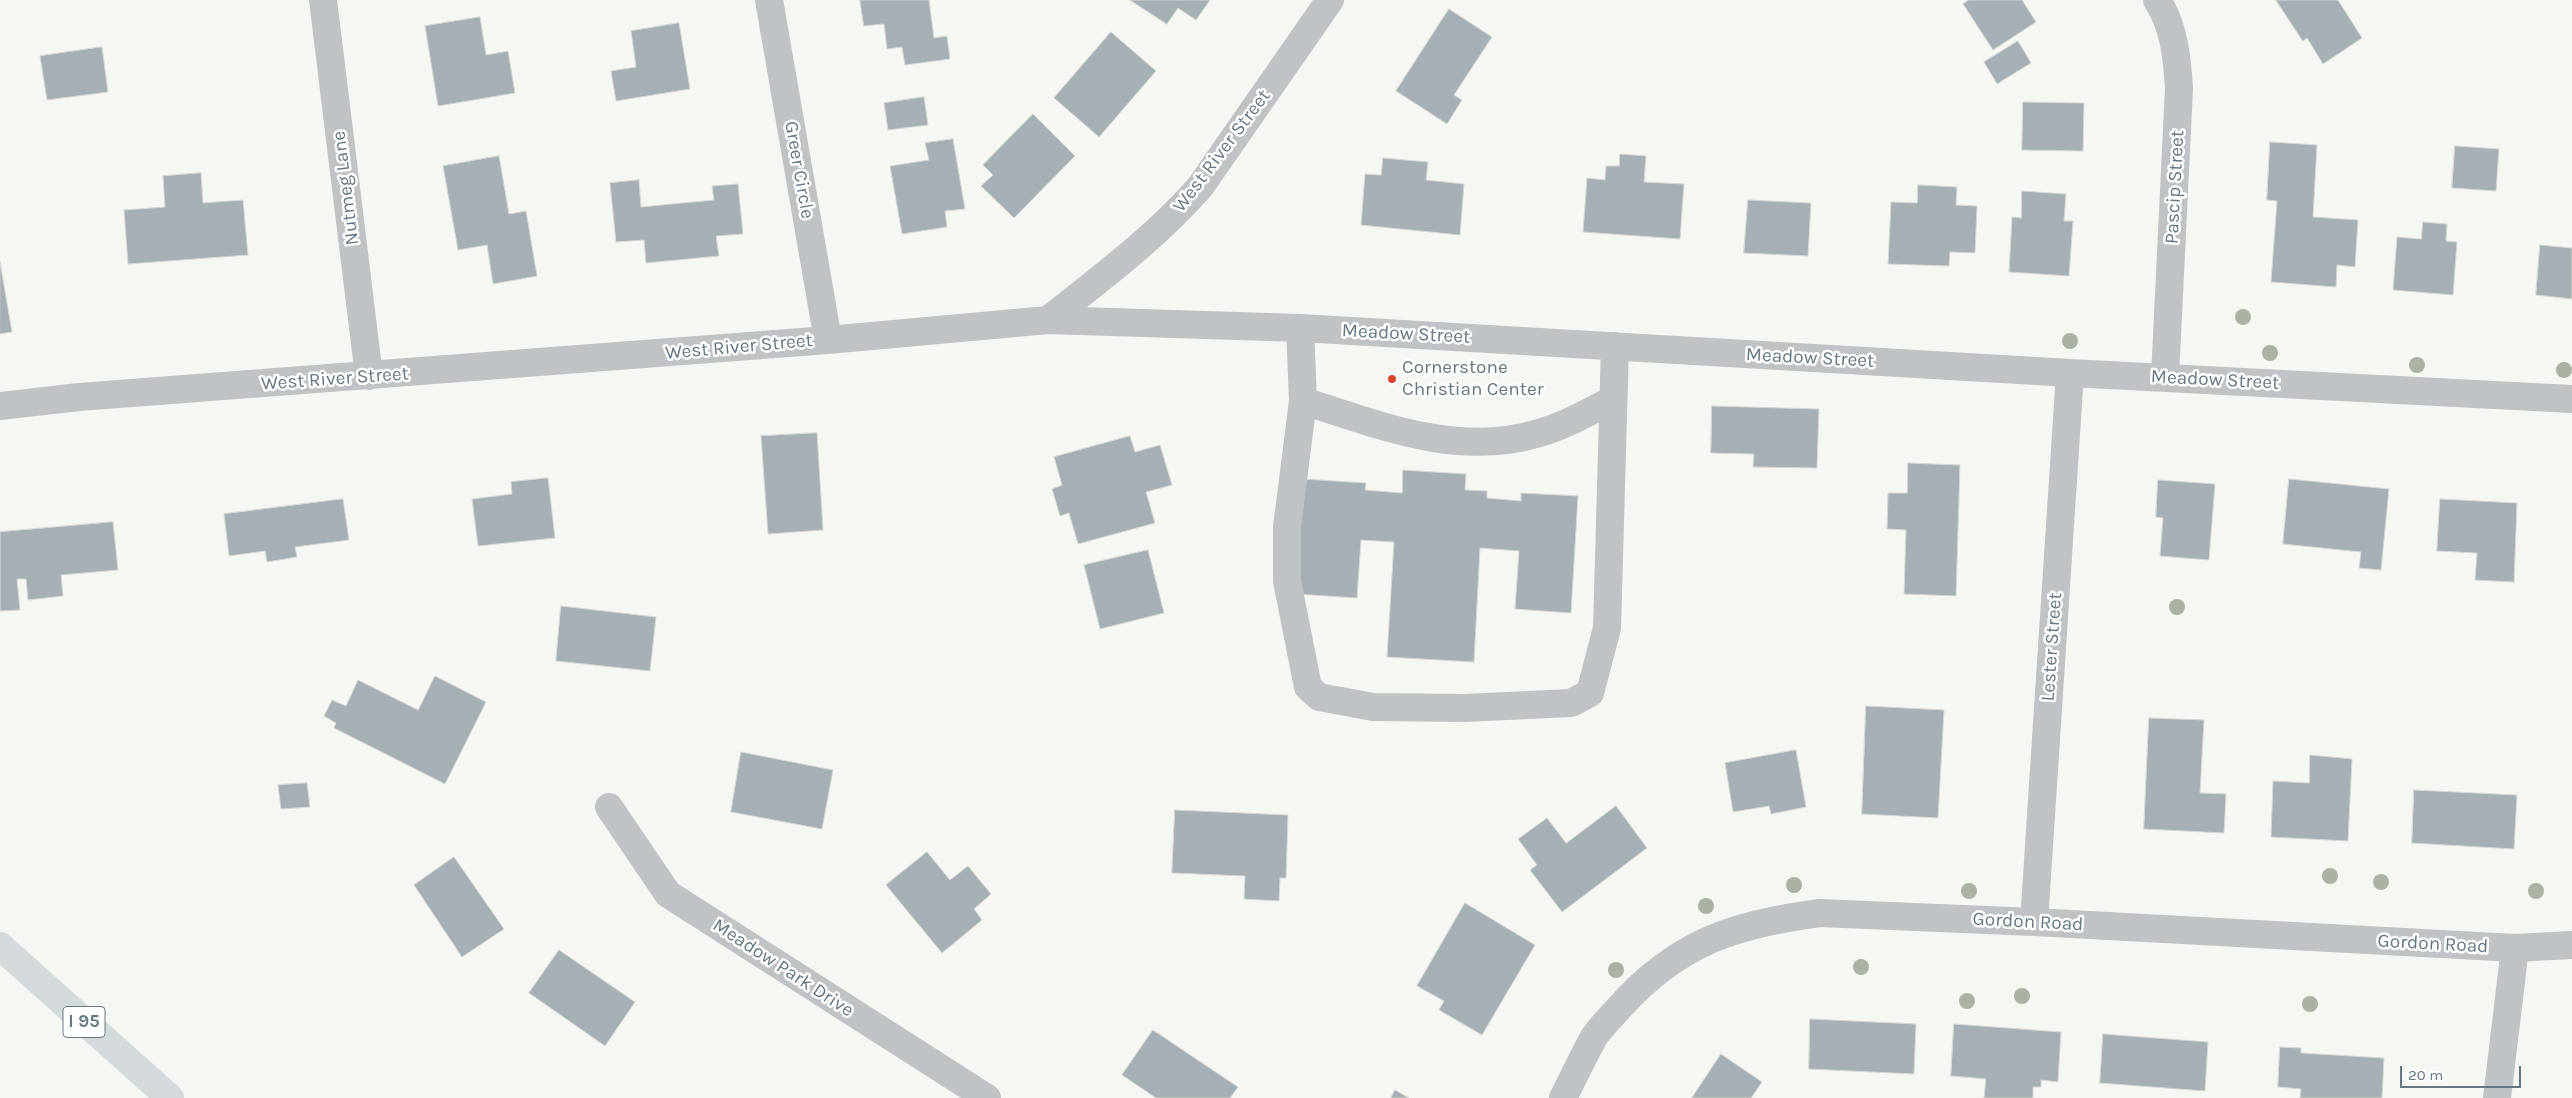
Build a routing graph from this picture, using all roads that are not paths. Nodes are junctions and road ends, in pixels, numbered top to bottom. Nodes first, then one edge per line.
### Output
1 (323, 0) edge
2 (769, 0) edge
3 (1330, 0) edge
4 (2157, 0) edge
5 (1048, 320) junction
6 (1300, 328) junction
7 (828, 340) junction
8 (1615, 346) junction
9 (2070, 373) junction
10 (369, 376) junction
11 (2165, 377) junction
12 (2572, 399) edge
13 (1612, 400) junction
14 (1303, 401) junction
15 (0, 406) edge
16 (609, 807) dead end
17 (2034, 922) junction
18 (2572, 945) edge
19 (0, 946) edge
20 (2515, 948) junction
21 (170, 1098) edge
22 (987, 1098) edge
23 (1563, 1098) edge
24 (2497, 1098) edge

1 - 10 street, Nutmeg Lane
2 - 7 street, Greer Circle
3 - 5 street, West River Street
4 - 11 street, Pascip Street
5 - 6 street, Meadow Street
5 - 7 street, West River Street
6 - 8 street, Meadow Street
6 - 14 street
7 - 10 street, West River Street
8 - 9 street, Meadow Street
8 - 13 street
9 - 11 street, Meadow Street
9 - 17 street, Lester Street
10 - 15 street, West River Street
11 - 12 street, Meadow Street
13 - 14 street
13 - 14 street
16 - 22 street, Meadow Park Drive
17 - 20 street, Gordon Road
17 - 23 street, Gordon Road
18 - 20 street, Gordon Road
19 - 21 highway, I 95
20 - 24 street

